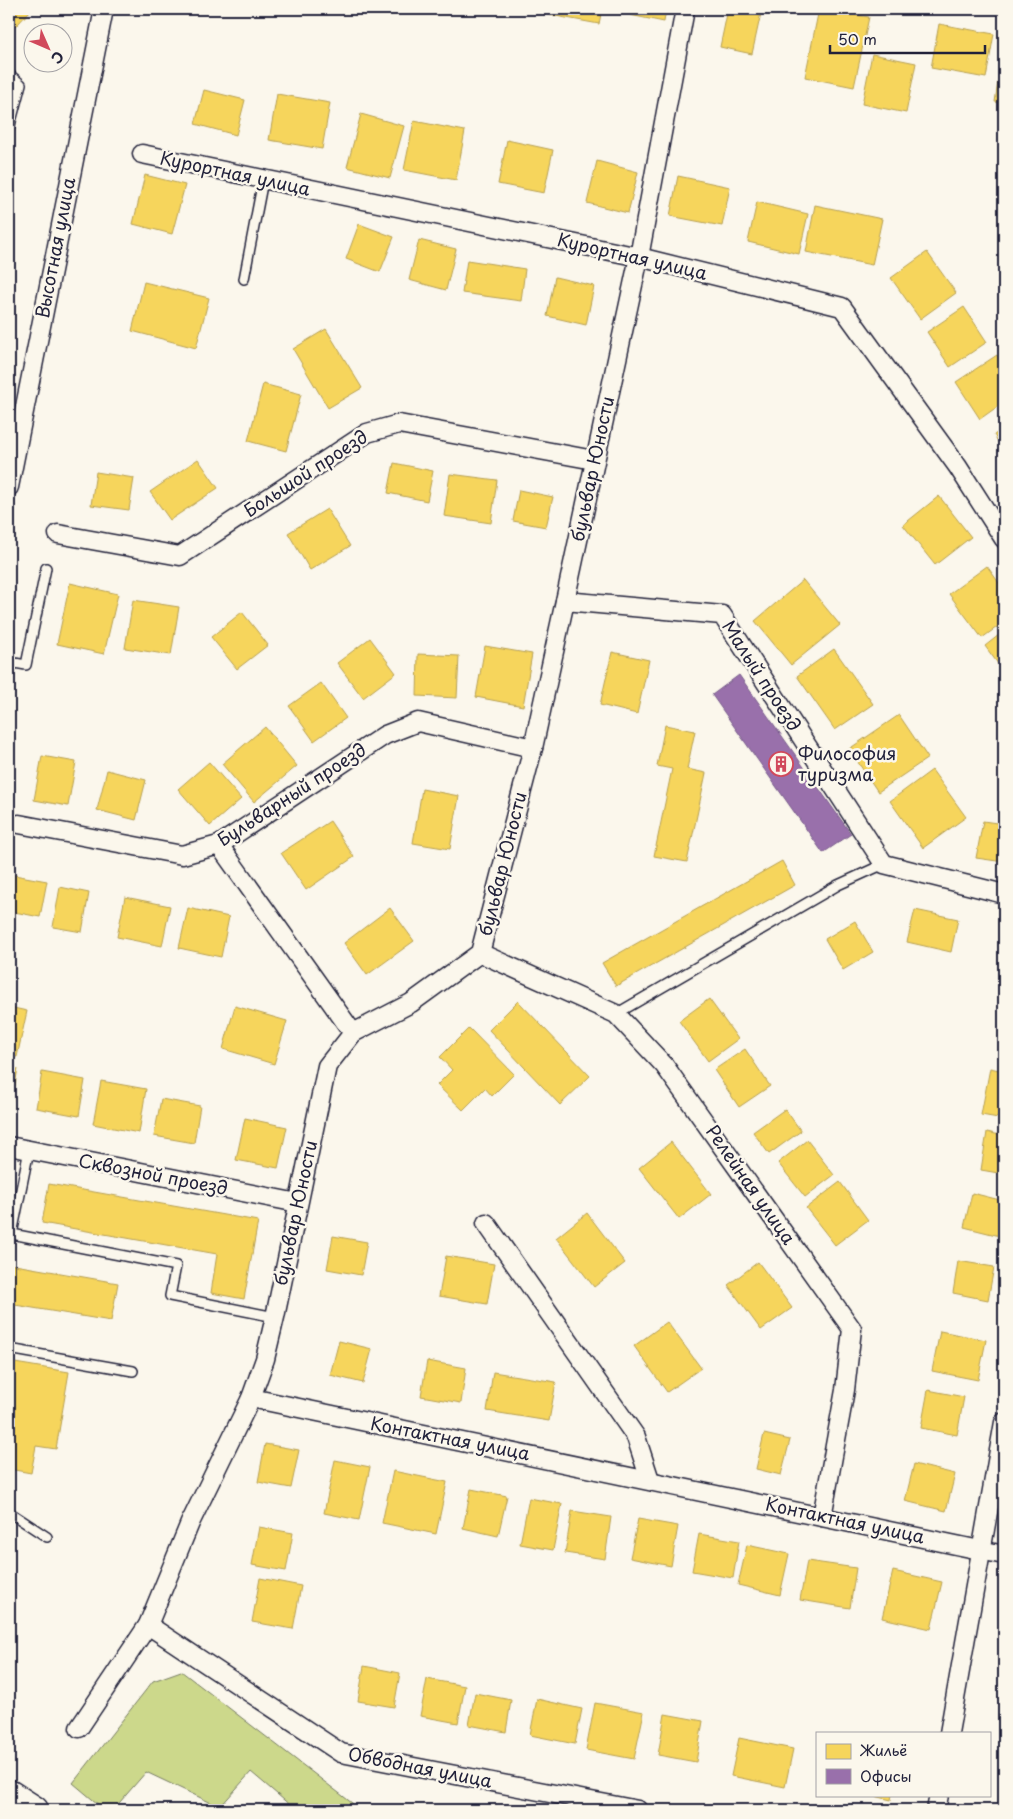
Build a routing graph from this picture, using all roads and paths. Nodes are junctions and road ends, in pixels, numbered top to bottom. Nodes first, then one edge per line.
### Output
1 (104, 9) edge
2 (685, 9) edge
3 (9, 74) edge
4 (9, 130) edge
5 (142, 154) dead end
6 (263, 180) junction
7 (640, 257) junction
8 (244, 279) dead end
9 (594, 460) junction
10 (10, 478) edge
11 (58, 534) dead end
12 (1004, 539) edge
13 (46, 568) dead end
14 (566, 601) junction
15 (9, 662) edge
16 (532, 748) junction
17 (19, 824) dead end
18 (219, 845) junction
19 (884, 864) junction
20 (1004, 894) edge
21 (480, 954) junction
22 (616, 1014) junction
23 (353, 1033) junction
24 (9, 1146) edge
25 (29, 1150) junction
26 (298, 1203) junction
27 (486, 1223) dead end
28 (275, 1317) junction
29 (9, 1349) edge
30 (133, 1371) dead end
31 (251, 1398) junction
32 (1004, 1422) edge
33 (650, 1480) junction
34 (9, 1512) edge
35 (822, 1517) junction
36 (47, 1537) dead end
37 (981, 1550) junction
38 (1004, 1555) edge
39 (148, 1625) junction
40 (79, 1728) dead end
41 (950, 1732) edge
42 (9, 1794) edge
43 (939, 1796) edge
44 (34, 1810) edge
45 (638, 1810) edge
46 (936, 1810) edge

1 - 10 street, Высотная улица
2 - 7 street, бульвар Юности
3 - 4 lane
5 - 6 street, Курортная улица
6 - 7 street, Курортная улица
6 - 8 lane
7 - 9 street, бульвар Юности
7 - 12 street, Курортная улица
9 - 11 street, Большой проезд
9 - 14 street, бульвар Юности
13 - 15 lane
14 - 16 street, бульвар Юности
14 - 19 street, Малый проезд
16 - 18 street, Бульварный проезд
16 - 21 street, бульвар Юности
17 - 18 street, Бульварный проезд
18 - 23 street
19 - 20 street
19 - 22 lane
21 - 22 street, Релейная улица
21 - 23 street, бульвар Юности
22 - 35 street, Релейная улица
23 - 26 street, бульвар Юности
24 - 25 street, Сквозной проезд
25 - 26 street, Сквозной проезд
25 - 28 lane
26 - 28 street, бульвар Юности
27 - 33 street
28 - 31 street, бульвар Юности
29 - 30 lane
31 - 33 street, Контактная улица
31 - 39 street, бульвар Юности
32 - 37 street
33 - 35 street, Контактная улица
34 - 36 lane
35 - 37 street, Контактная улица
37 - 38 street, Контактная улица
37 - 41 street
39 - 40 street, бульвар Юности
39 - 45 street, Обводная улица
42 - 44 highway
43 - 46 street

